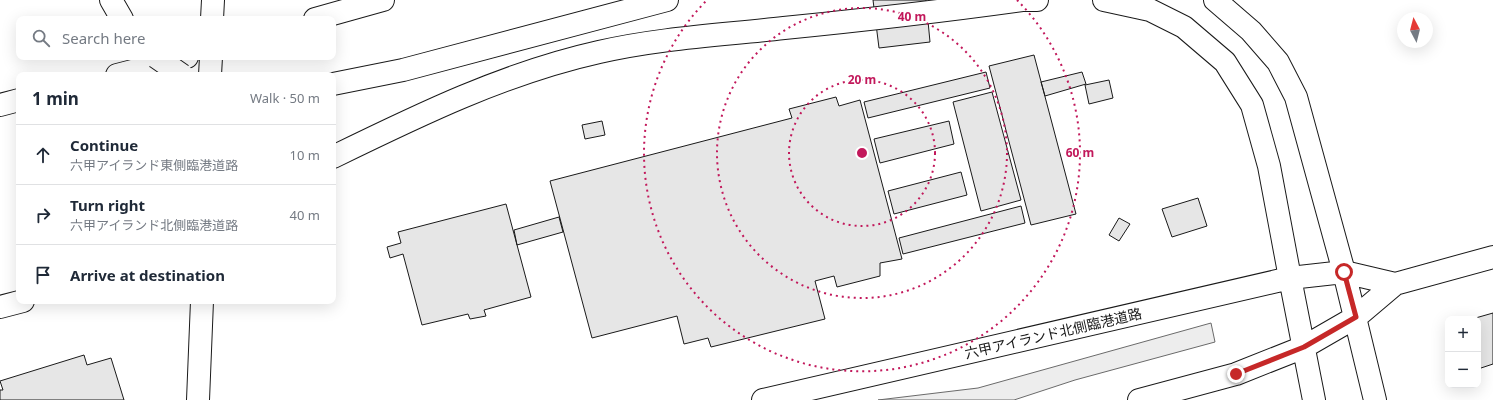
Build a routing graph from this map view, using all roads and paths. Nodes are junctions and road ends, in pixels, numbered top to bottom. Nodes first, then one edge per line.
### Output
1 (111, 0) edge
2 (213, 0) edge
3 (383, 0) edge
4 (667, 0) edge
5 (1037, 0) edge
6 (1104, 0) edge
7 (1215, 0) edge
8 (120, 16) edge
9 (212, 16) edge
10 (326, 16) edge
11 (160, 60) edge
12 (175, 60) edge
13 (211, 60) edge
14 (129, 72) edge
15 (178, 72) edge
16 (210, 72) edge
17 (336, 83) edge
18 (16, 101) edge
19 (0, 105) edge
20 (336, 156) edge
21 (1493, 257) edge
22 (1344, 272) junction
23 (1290, 278) junction
24 (1395, 284) junction
25 (16, 303) edge
26 (202, 304) edge
27 (0, 307) edge
28 (1356, 317) junction
29 (1304, 347) junction
30 (198, 400) edge
31 (763, 400) edge
32 (1139, 400) edge
33 (1314, 400) edge
34 (1375, 400) edge

1 - 8 main road
2 - 9 main road
3 - 10 main road
4 - 17 main road
5 - 20 main road
6 - 23 main road
7 - 22 main road
11 - 15 main road, bridge
12 - 14 main road
13 - 16 main road
18 - 19 main road
21 - 24 main road
22 - 23 main road, 六甲アイランド北側臨港道路
22 - 24 main road, 六甲アイランド北側臨港道路
22 - 28 main road
23 - 29 main road
23 - 31 main road, 六甲アイランド北側臨港道路
24 - 28 main road
25 - 27 main road
26 - 30 main road
28 - 29 main road
28 - 34 main road
29 - 32 main road
29 - 33 main road

